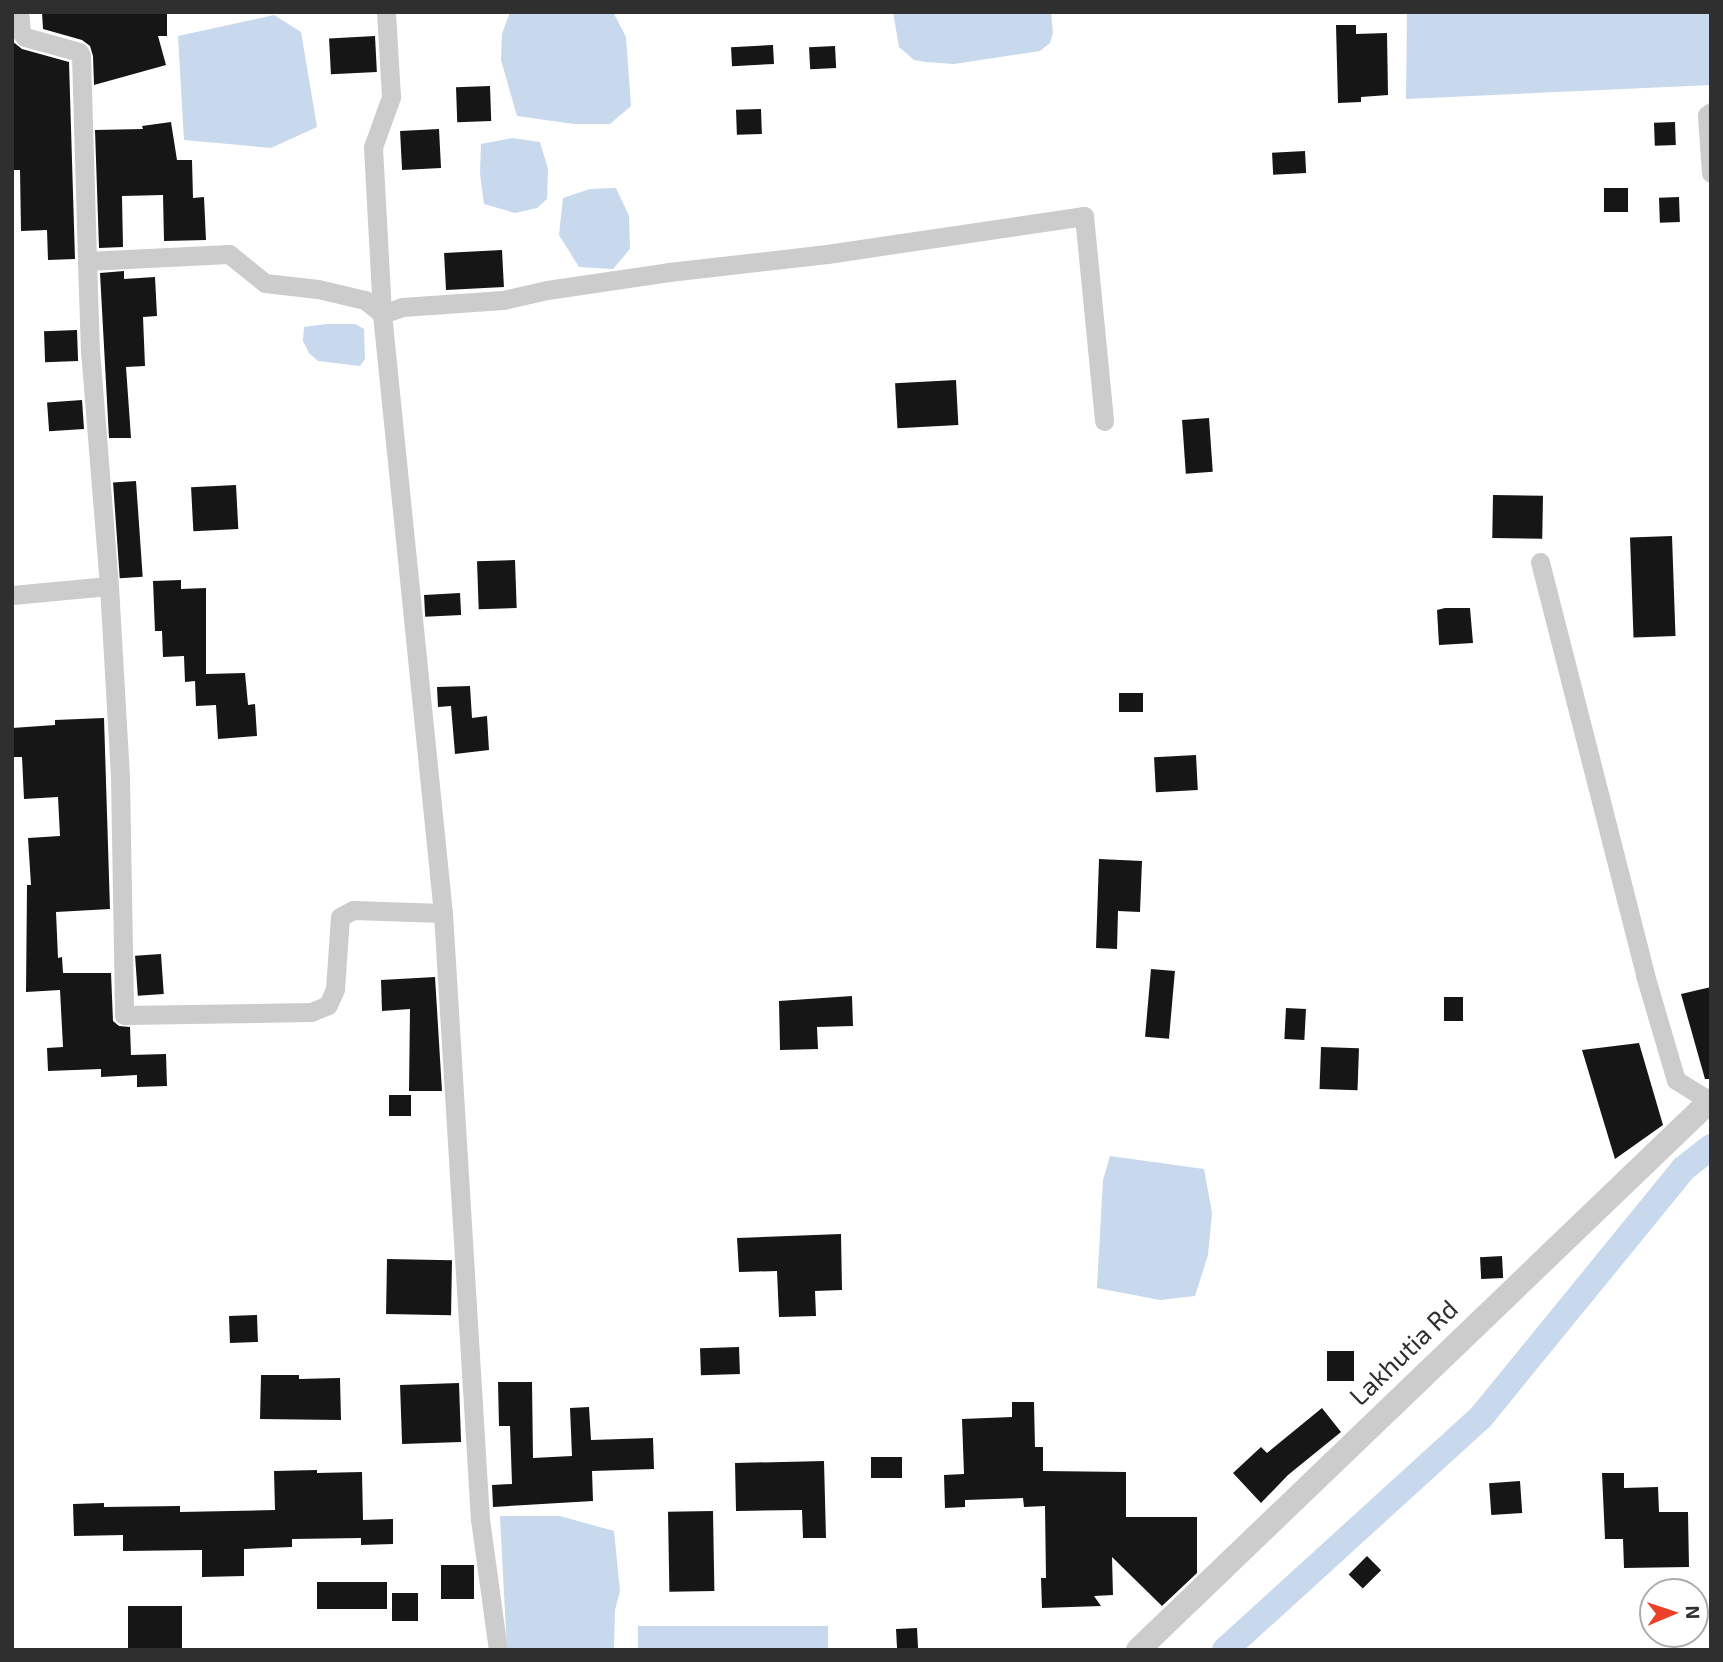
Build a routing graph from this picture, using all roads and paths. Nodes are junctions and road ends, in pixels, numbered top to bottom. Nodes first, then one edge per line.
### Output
1 (19, 12) edge
2 (386, 12) edge
3 (1711, 112) edge
4 (1711, 173) edge
5 (86, 261) junction
6 (382, 314) junction
7 (1104, 421) dead end
8 (1540, 562) dead end
9 (109, 586) junction
10 (12, 595) edge
11 (443, 913) junction
12 (1710, 1101) edge
13 (498, 1650) edge
14 (1138, 1650) edge

1 - 5 street
2 - 6 street
3 - 4 street
5 - 6 street
5 - 9 street
6 - 7 street
6 - 11 street
8 - 12 street
9 - 10 street
9 - 11 street
11 - 13 street
12 - 14 street, Lakhutia Rd

